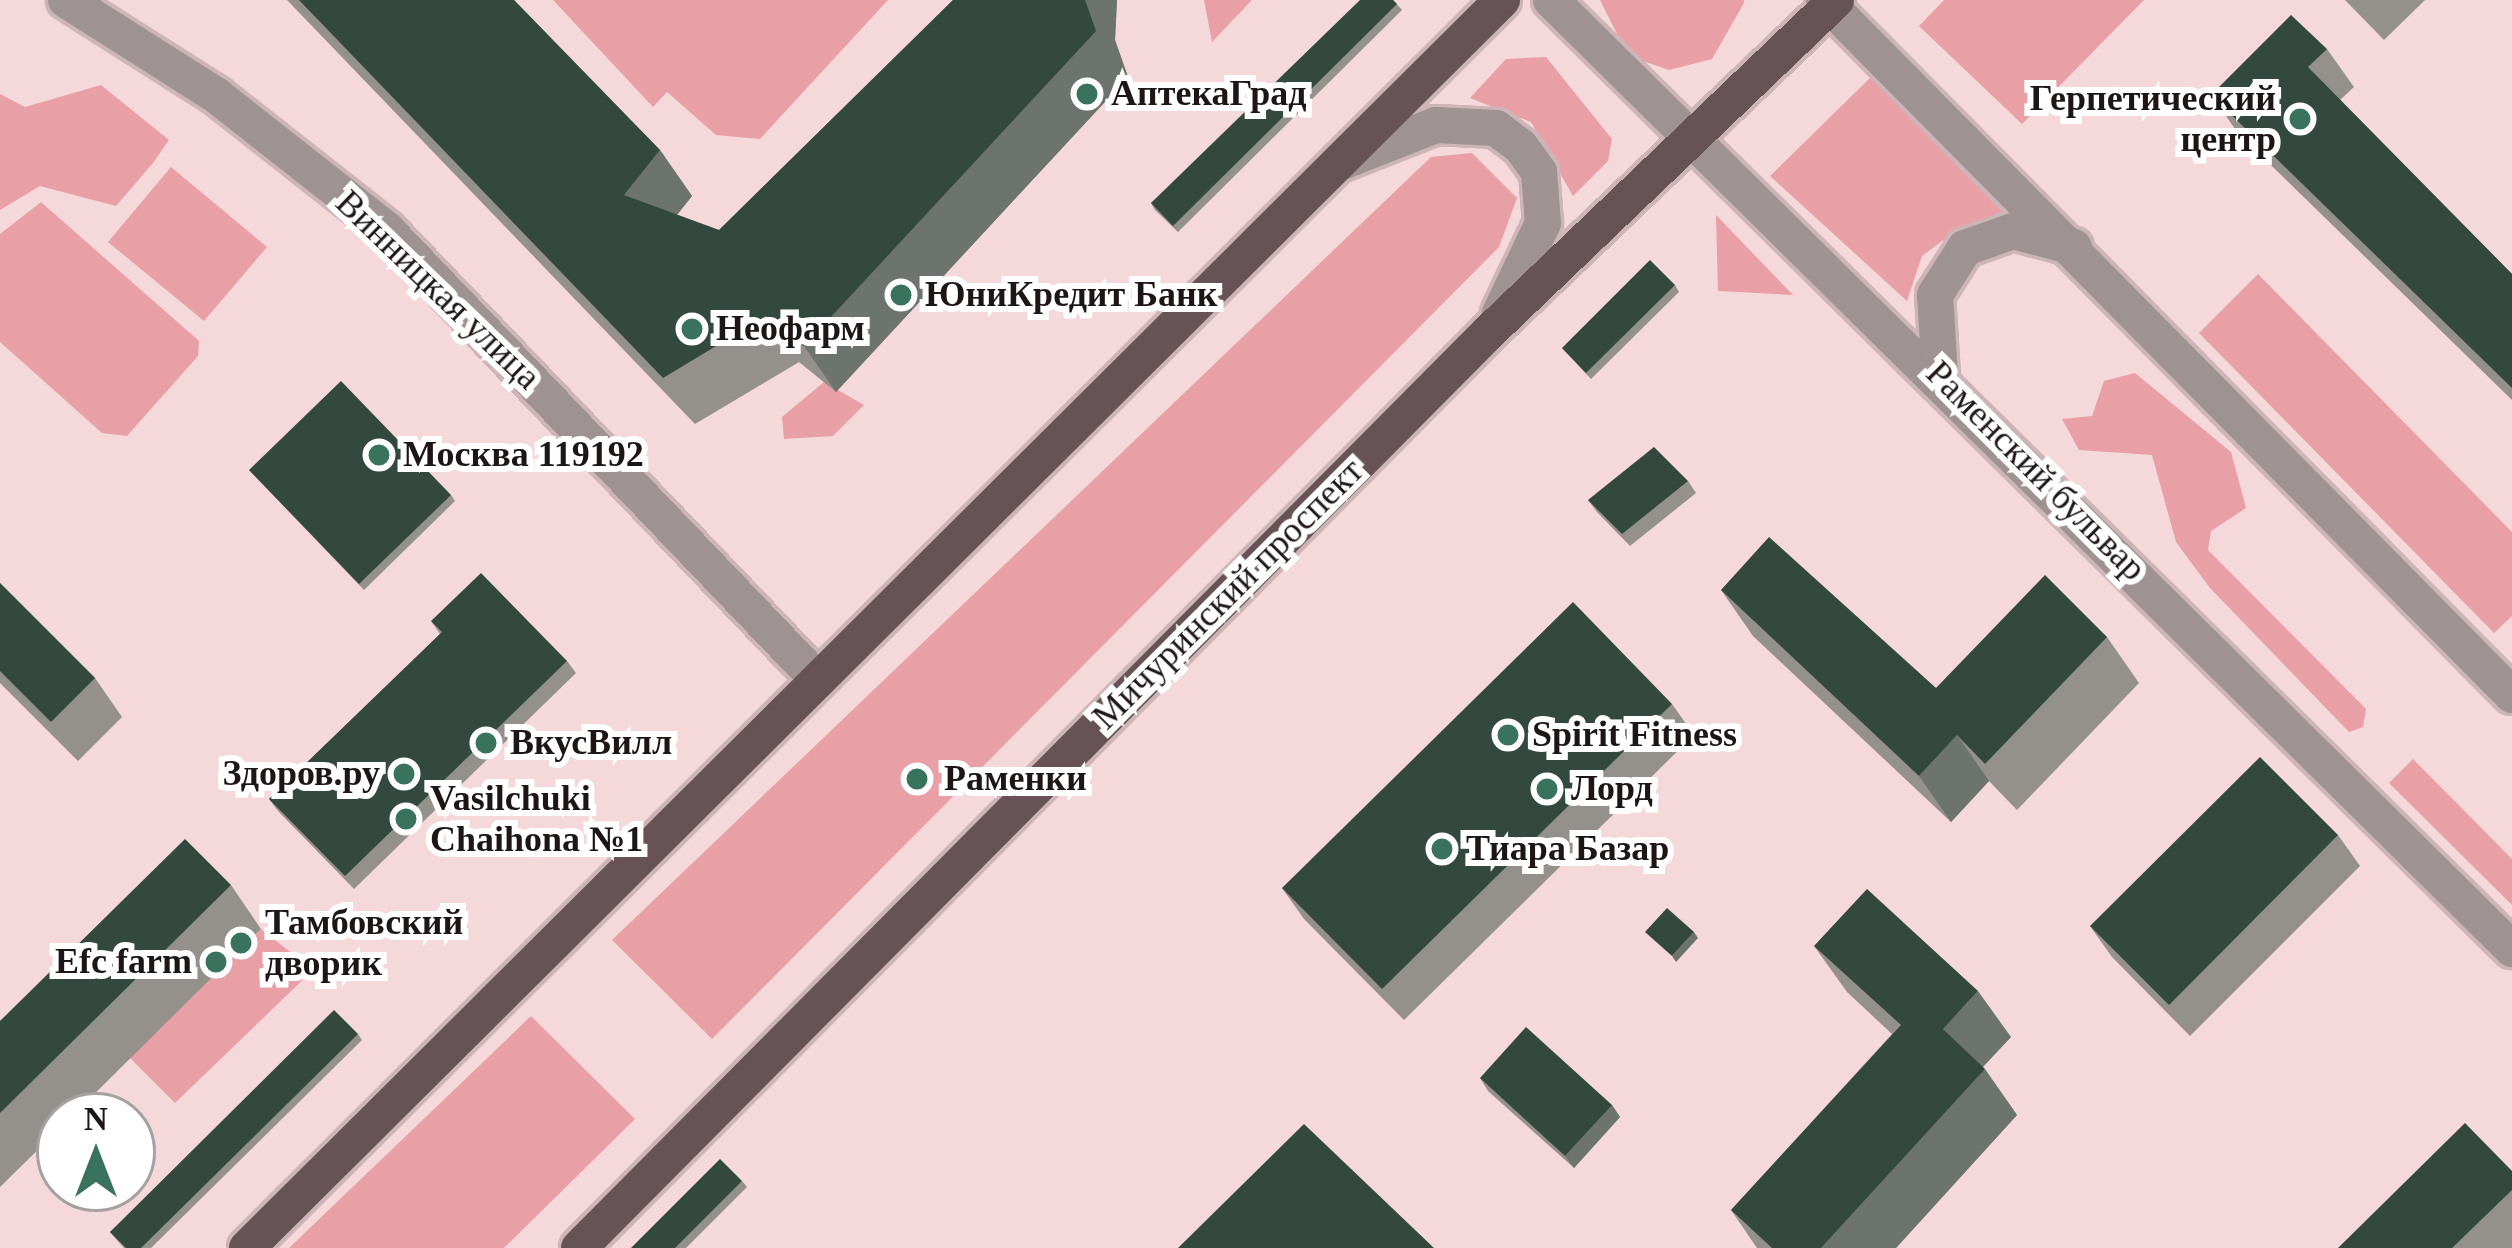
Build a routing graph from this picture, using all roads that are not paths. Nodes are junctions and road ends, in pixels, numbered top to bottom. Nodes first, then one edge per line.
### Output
1 (66, 0) edge
2 (1502, 0) edge
3 (1552, 0) edge
4 (1830, 2) edge
5 (1694, 139) junction
6 (1326, 170) junction
7 (2078, 249) junction
8 (1489, 332) junction
9 (1940, 376) junction
10 (818, 680) junction
11 (2512, 694) edge
12 (2512, 949) edge
13 (247, 1248) edge
14 (579, 1248) edge

1 - 10 street, Винницкая улица
2 - 6 main road
3 - 5 street, Раменский бульвар
4 - 5 main road, Мичуринский проспект
4 - 7 street
5 - 8 main road, Мичуринский проспект
5 - 9 street, Раменский бульвар
6 - 8 street
6 - 10 main road
7 - 9 street
7 - 11 street
8 - 14 main road, Мичуринский проспект
9 - 12 street, Раменский бульвар
10 - 13 main road

